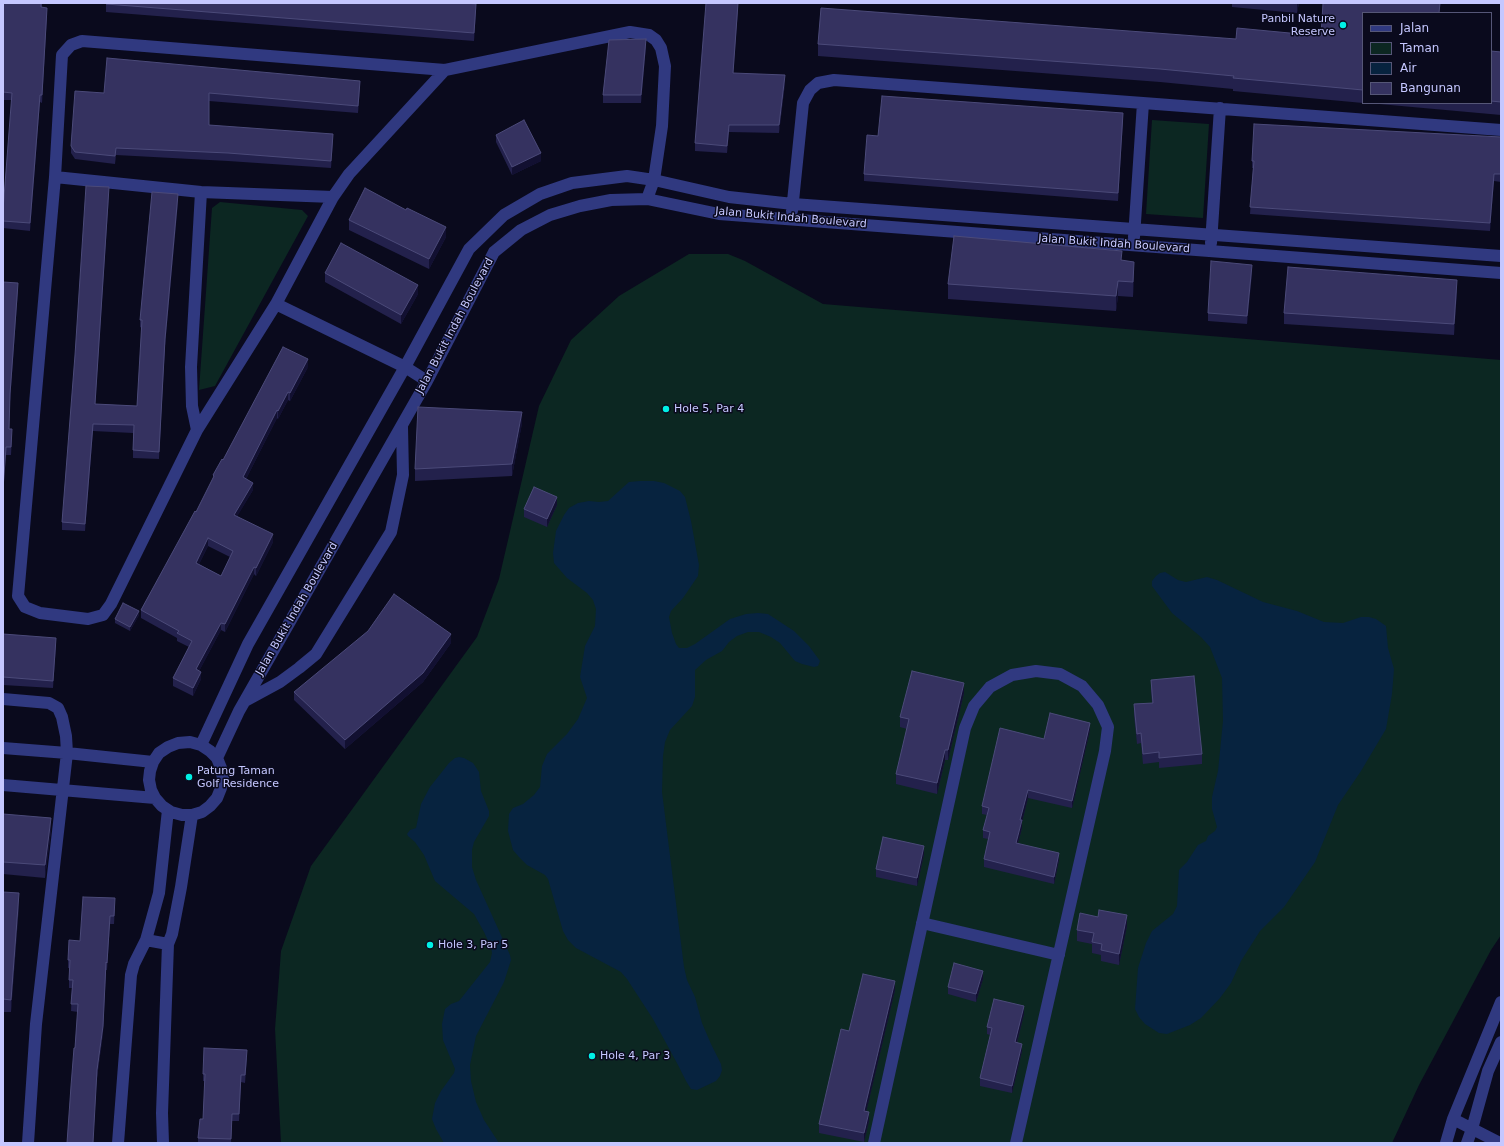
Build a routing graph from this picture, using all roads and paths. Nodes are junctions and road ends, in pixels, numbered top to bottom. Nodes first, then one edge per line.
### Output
1 (445, 70) junction
2 (1143, 103) junction
3 (1220, 108) junction
4 (1501, 130) edge
5 (55, 177) junction
6 (654, 180) junction
7 (201, 192) junction
8 (333, 197) junction
9 (647, 199) junction
10 (793, 204) junction
11 (791, 219) junction
12 (1135, 230) junction
13 (1212, 235) junction
14 (1134, 245) junction
15 (1210, 251) junction
16 (1501, 256) edge
17 (1501, 273) edge
18 (276, 304) junction
19 (405, 367) junction
20 (427, 381) junction
21 (402, 425) junction
22 (197, 430) junction
23 (3, 699) edge
24 (245, 701) junction
25 (201, 745) junction
26 (3, 748) edge
27 (67, 753) junction
28 (217, 758) junction
29 (153, 762) junction
30 (3, 786) edge
31 (62, 790) junction
32 (155, 798) junction
33 (168, 810) junction
34 (192, 815) junction
35 (922, 923) junction
36 (146, 940) junction
37 (168, 944) junction
38 (1059, 955) junction
39 (1501, 1002) edge
40 (1501, 1042) edge
41 (1453, 1119) junction
42 (1472, 1129) junction
43 (28, 1143) edge
44 (118, 1143) edge
45 (162, 1143) edge
46 (874, 1143) edge
47 (1016, 1143) edge
48 (1447, 1143) edge
49 (1467, 1143) edge
50 (1500, 1143) edge

1 - 5 street
1 - 6 street
1 - 8 street
2 - 3 street
2 - 10 street
2 - 12 street
3 - 4 street
3 - 13 street
5 - 7 street
5 - 22 street
6 - 9 street
6 - 10 street
6 - 19 street
7 - 8 street
7 - 22 street
8 - 18 street
9 - 11 street, Jalan Bukit Indah Boulevard
9 - 20 street, Jalan Bukit Indah Boulevard
10 - 11 street
10 - 12 street
11 - 14 street, Jalan Bukit Indah Boulevard
12 - 13 street
12 - 14 street
13 - 15 street
13 - 16 street
14 - 15 street, Jalan Bukit Indah Boulevard
15 - 17 street, Jalan Bukit Indah Boulevard
18 - 19 street
18 - 22 street
19 - 20 street
19 - 25 street
20 - 21 street, Jalan Bukit Indah Boulevard
21 - 24 street, Jalan Bukit Indah Boulevard
21 - 24 street
23 - 27 street
24 - 28 street, Jalan Bukit Indah Boulevard
25 - 28 street
25 - 29 street
26 - 27 street
27 - 29 street
27 - 31 street
28 - 34 street
29 - 32 street
30 - 31 street
31 - 32 street
31 - 43 street
32 - 33 street
33 - 34 street
33 - 36 street
34 - 37 street
35 - 38 street
35 - 38 street
35 - 46 street
36 - 37 street
36 - 44 street
37 - 45 street
38 - 47 street
39 - 41 street
40 - 42 street
41 - 42 street
41 - 48 street
42 - 49 street
42 - 50 street

